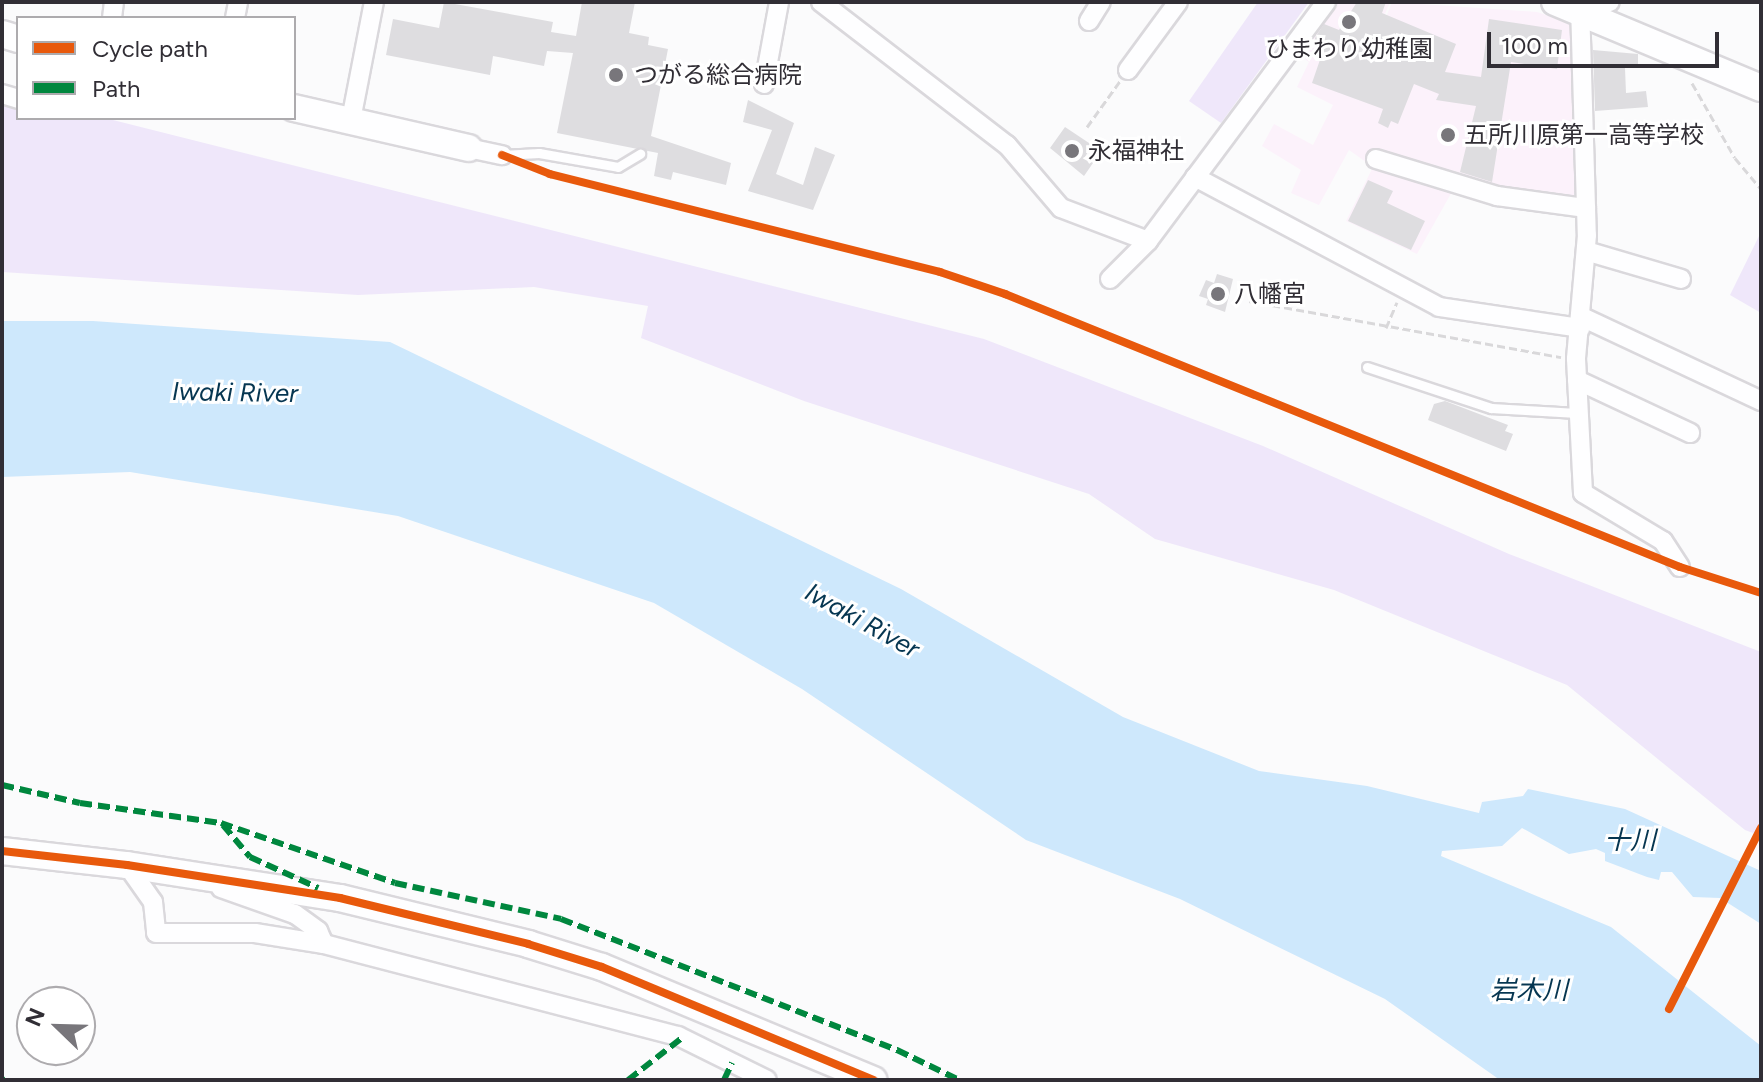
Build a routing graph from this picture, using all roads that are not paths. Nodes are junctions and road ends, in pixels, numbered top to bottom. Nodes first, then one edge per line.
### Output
1 (374, 2) edge
2 (779, 2) edge
3 (821, 2) edge
4 (1101, 2) edge
5 (1178, 2) edge
6 (1326, 2) edge
7 (1555, 2) edge
8 (1610, 2) edge
9 (1580, 6) edge
10 (1089, 21) dead end
11 (1128, 70) road end
12 (764, 84) dead end
13 (1761, 88) edge
14 (296, 108) edge
15 (351, 120) junction
16 (468, 148) joint
17 (640, 154) dead end
18 (502, 155) joint
19 (1376, 159) dead end
20 (1195, 177) junction
21 (1586, 208) junction
22 (1148, 241) junction
23 (1586, 251) junction
24 (1110, 279) dead end
25 (1681, 279) dead end
26 (1581, 323) junction
27 (1367, 367) dead end
28 (1577, 380) junction
29 (1761, 401) edge
30 (1577, 413) junction
31 (1690, 433) dead end
32 (1680, 567) dead end
33 (2, 851) edge
34 (127, 865) junction
35 (206, 877) junction
36 (249, 898) junction
37 (255, 933) junction
38 (324, 944) junction
39 (767, 1080) edge
40 (873, 1080) edge

1 - 15 street
2 - 12 street
3 - 22 street
4 - 10 street
5 - 11 street
6 - 20 street
7 - 9 street
8 - 9 street
9 - 13 street
9 - 21 street
14 - 15 street
15 - 16 street
16 - 18 street
17 - 18 lane
19 - 21 street
20 - 22 street
20 - 26 street
21 - 23 street
22 - 24 street
23 - 25 street
23 - 26 street
26 - 28 street
26 - 29 street
27 - 30 lane
28 - 30 street
28 - 31 street
30 - 32 street
33 - 34 street
34 - 35 street
34 - 37 street
35 - 36 street
35 - 40 street
36 - 37 street
36 - 38 street
37 - 38 street
38 - 39 street

